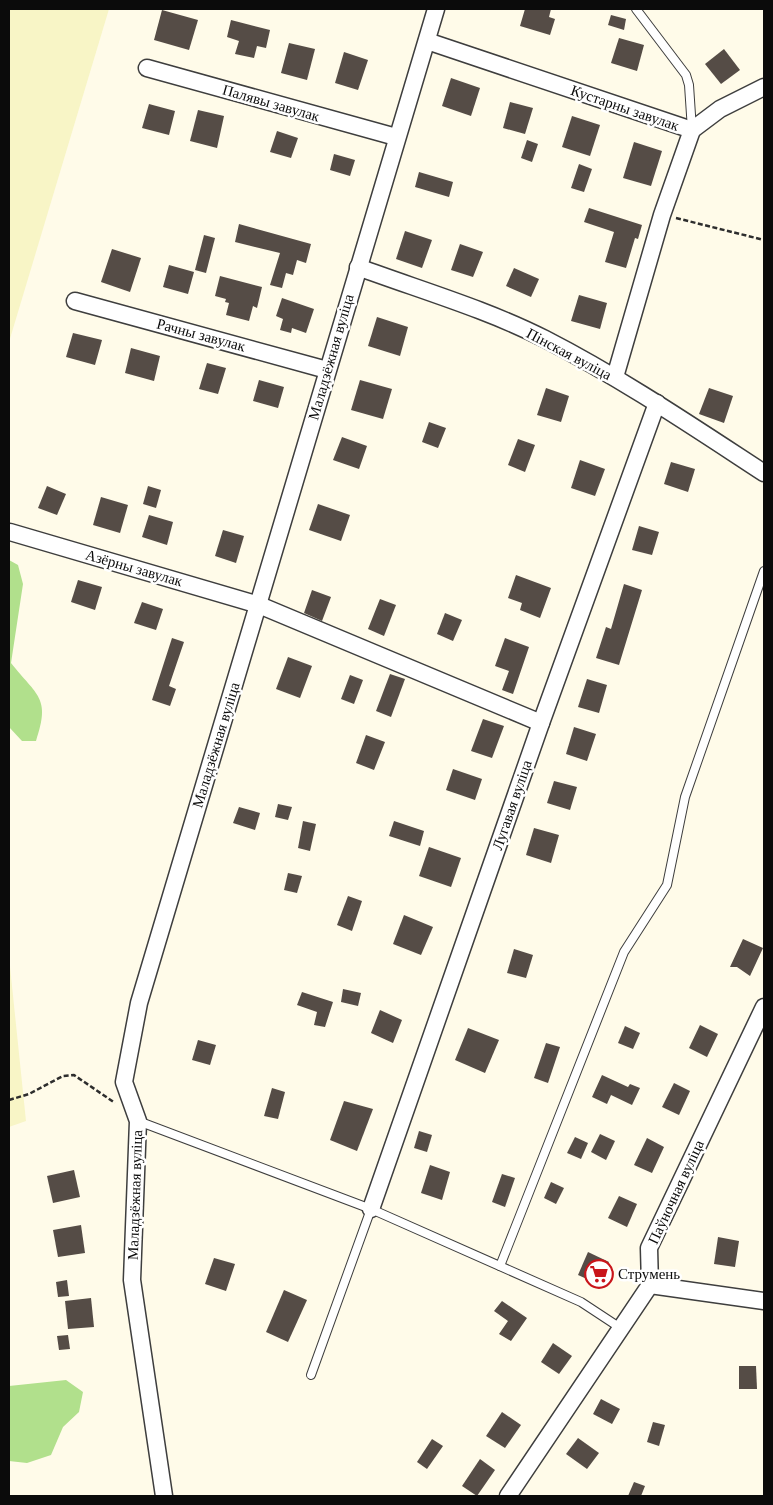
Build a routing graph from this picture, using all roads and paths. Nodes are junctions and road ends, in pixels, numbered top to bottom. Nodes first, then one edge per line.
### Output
1 (436, 9) edge
2 (636, 9) edge
3 (427, 41) junction
4 (147, 68) dead end
5 (764, 87) edge
6 (692, 130) junction
7 (396, 137) junction
8 (662, 215) junction
9 (764, 240) edge
10 (358, 267) junction
11 (75, 301) dead end
12 (327, 370) junction
13 (615, 378) junction
14 (657, 403) junction
15 (764, 473) edge
16 (10, 532) edge
17 (764, 571) edge
18 (259, 605) junction
19 (541, 723) junction
20 (764, 1007) edge
21 (9, 1100) edge
22 (138, 1121) junction
23 (371, 1209) junction
24 (500, 1266) junction
25 (650, 1286) junction
26 (764, 1301) edge
27 (623, 1330) junction
28 (311, 1375) dead end
29 (164, 1496) edge
30 (508, 1496) edge

1 - 3 street, Маладзёжная вуліца
2 - 6 lane
3 - 6 street, Кустарны завулак
3 - 7 street, Маладзёжная вуліца
4 - 7 street, Палявы завулак
5 - 6 street
6 - 8 street, Кустарны завулак
7 - 10 street, Маладзёжная вуліца
8 - 9 path
8 - 13 street, Кустарны завулак
10 - 12 street, Маладзёжная вуліца
10 - 13 street, Пінская вуліца
11 - 12 street, Рачны завулак
12 - 18 street, Маладзёжная вуліца
13 - 14 street, Пінская вуліца
14 - 15 street, Пінская вуліца
14 - 19 street, Лугавая вуліца
16 - 18 street, Азёрны завулак
17 - 24 lane
18 - 19 street, Азёрны завулак
18 - 22 street, Маладзёжная вуліца
19 - 23 street, Лугавая вуліца
20 - 25 street, Паўночная вуліца
21 - 22 path
22 - 23 lane
22 - 29 street, Маладзёжная вуліца
23 - 24 lane
23 - 28 lane
24 - 27 lane
25 - 26 street
25 - 27 street
27 - 30 street

